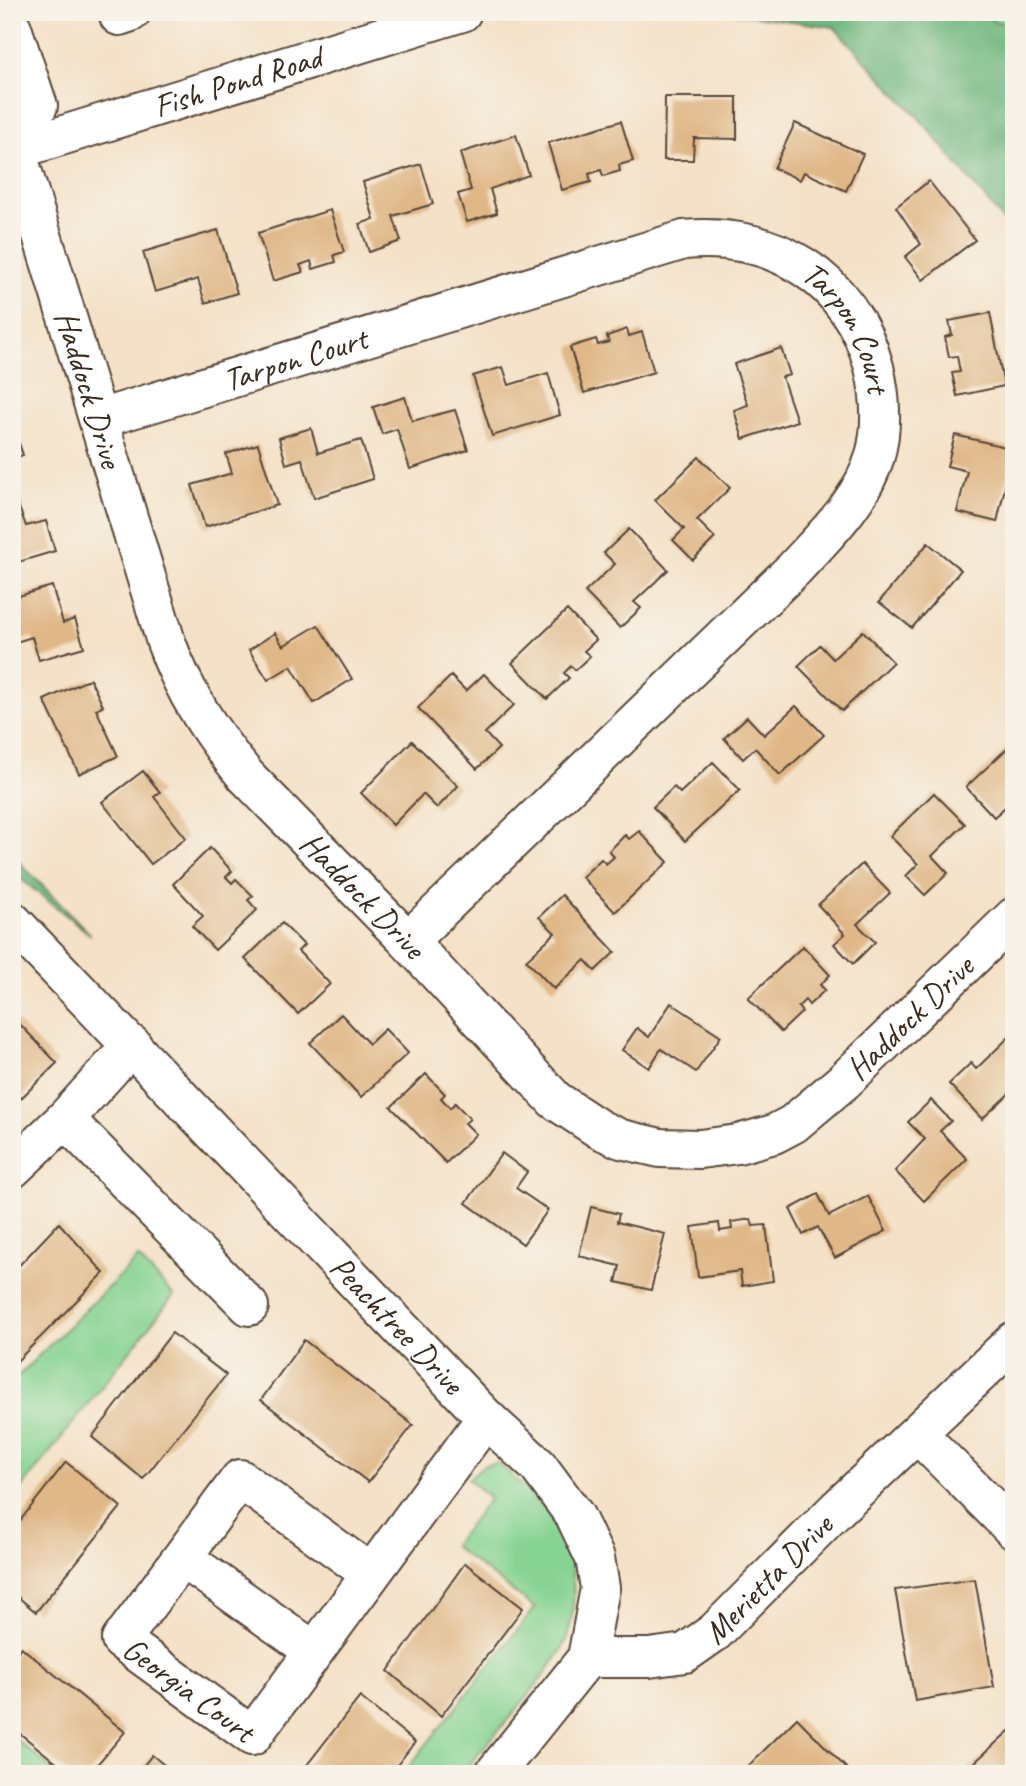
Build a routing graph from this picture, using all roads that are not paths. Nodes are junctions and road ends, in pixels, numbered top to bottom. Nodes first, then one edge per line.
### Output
1 (118, 12) edge
2 (131, 12) edge
3 (462, 12) edge
4 (380, 24) edge
5 (12, 28) edge
6 (14, 150) edge
7 (99, 419) junction
8 (1014, 917) edge
9 (12, 921) edge
10 (408, 941) junction
11 (132, 1045) junction
12 (65, 1119) junction
13 (12, 1169) edge
14 (249, 1307) dead end
15 (1014, 1341) edge
16 (486, 1418) junction
17 (918, 1434) junction
18 (1014, 1530) edge
19 (183, 1558) junction
20 (371, 1574) junction
21 (314, 1651) junction
22 (587, 1658) junction
23 (512, 1768) edge

1 - 2 street
3 - 4 street, Fish Pond Road
4 - 6 street, Fish Pond Road
5 - 6 street
6 - 7 street, Haddock Drive
7 - 10 street, Haddock Drive
7 - 10 street, Tarpon Court
8 - 10 street, Haddock Drive
9 - 11 street, Peachtree Drive
11 - 12 street
11 - 16 street, Peachtree Drive
12 - 13 street
12 - 14 street
15 - 17 street, Merietta Drive
16 - 20 street, Georgia Court
16 - 22 street, Peachtree Drive
17 - 18 street
17 - 22 street, Merietta Drive
19 - 20 street, Georgia Court
19 - 21 street
19 - 21 street, Georgia Court
20 - 21 street, Georgia Court
22 - 23 street, Peachtree Drive

